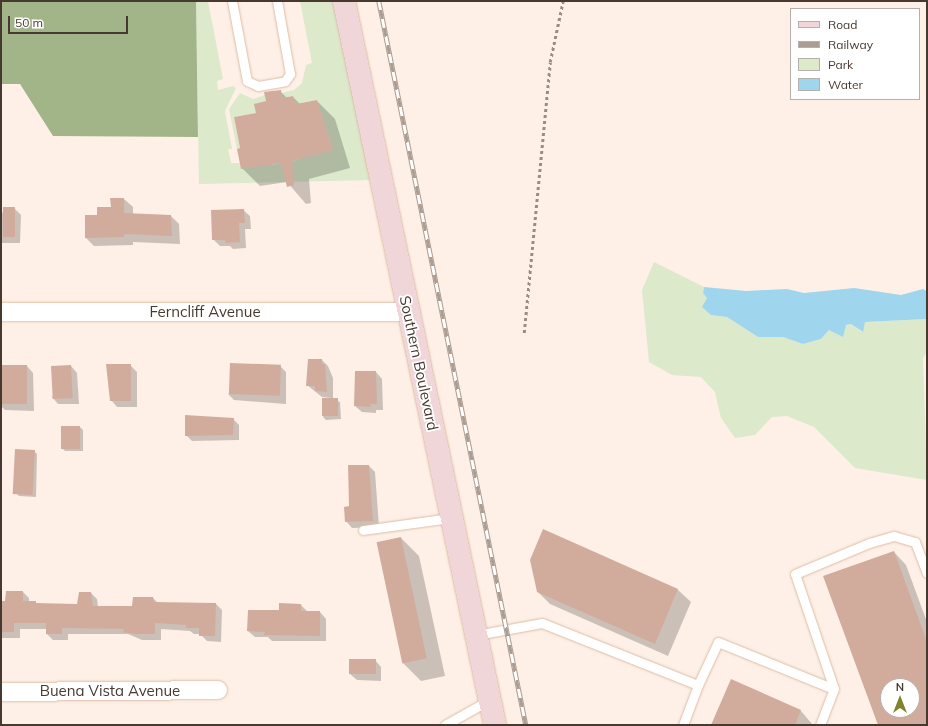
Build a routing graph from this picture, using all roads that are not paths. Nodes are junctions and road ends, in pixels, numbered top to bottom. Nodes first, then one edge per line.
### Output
1 (232, 1) edge
2 (277, 1) edge
3 (344, 1) edge
4 (1, 312) edge
5 (408, 312) junction
6 (451, 518) junction
7 (363, 530) dead end
8 (927, 573) edge
9 (476, 635) junction
10 (698, 685) junction
11 (834, 689) junction
12 (218, 690) dead end
13 (1, 692) edge
14 (489, 700) junction
15 (445, 725) edge
16 (495, 725) edge
17 (683, 725) edge
18 (820, 725) edge

1 - 2 lane
3 - 5 street, Southern Boulevard
4 - 5 street, Ferncliff Avenue
5 - 6 street, Southern Boulevard
6 - 7 lane
6 - 9 street, Southern Boulevard
8 - 11 lane
9 - 10 lane
9 - 14 street, Southern Boulevard
10 - 11 lane
10 - 17 lane
11 - 18 lane
12 - 13 street, Buena Vista Avenue
14 - 15 lane
14 - 16 street, Southern Boulevard

